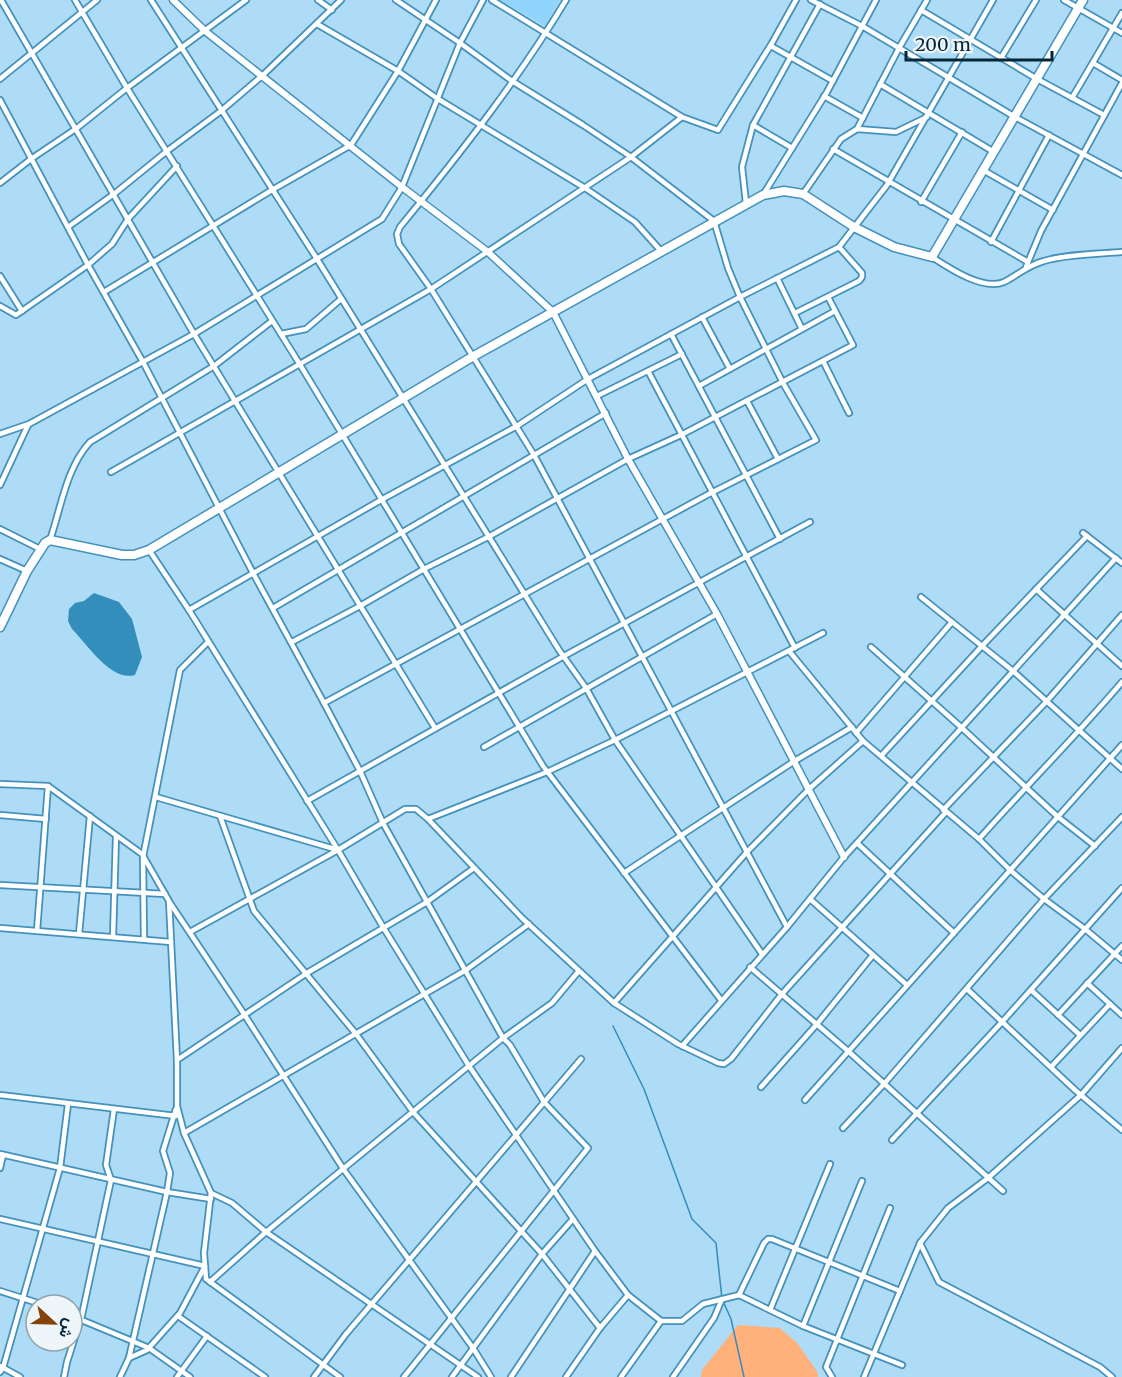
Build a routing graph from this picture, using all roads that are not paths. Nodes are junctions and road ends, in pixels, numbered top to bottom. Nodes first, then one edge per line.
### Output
1 (1, 0) edge
2 (75, 0) edge
3 (97, 0) edge
4 (151, 0) edge
5 (173, 0) edge
6 (246, 0) edge
7 (318, 0) edge
8 (341, 0) edge
9 (396, 0) edge
10 (436, 0) edge
11 (483, 0) edge
12 (492, 0) edge
13 (566, 0) edge
14 (796, 0) edge
15 (811, 0) edge
16 (876, 0) edge
17 (927, 0) edge
18 (993, 0) edge
19 (1036, 0) edge
20 (1064, 0) edge
21 (820, 4) junction
22 (1081, 4) edge
23 (332, 10) junction
24 (921, 10) junction
25 (83, 13) junction
26 (1122, 13) edge
27 (425, 20) junction
28 (317, 24) junction
29 (862, 26) junction
30 (1113, 28) junction
31 (205, 32) junction
32 (546, 33) junction
33 (1122, 33) edge
34 (971, 40) junction
35 (460, 43) junction
36 (771, 46) junction
37 (899, 48) junction
38 (182, 49) junction
39 (33, 54) junction
40 (792, 58) junction
41 (1001, 58) junction
42 (1093, 63) junction
43 (398, 71) junction
44 (263, 75) junction
45 (950, 77) junction
46 (0, 79) edge
47 (1037, 79) junction
48 (512, 81) junction
49 (832, 81) junction
50 (1122, 81) edge
51 (880, 84) junction
52 (127, 88) junction
53 (825, 96) junction
54 (1072, 98) junction
55 (438, 99) junction
56 (0, 100) edge
57 (221, 111) junction
58 (928, 115) junction
59 (1104, 116) junction
60 (681, 117) junction
61 (1015, 117) junction
62 (863, 118) junction
63 (479, 125) junction
64 (753, 125) junction
65 (77, 128) junction
66 (857, 129) junction
67 (962, 132) junction
68 (1049, 135) junction
69 (351, 145) junction
70 (792, 148) junction
71 (833, 149) junction
72 (167, 151) junction
73 (994, 152) junction
74 (1084, 153) junction
75 (631, 157) junction
76 (31, 159) junction
77 (177, 166) junction
78 (983, 171) junction
79 (1122, 175) edge
80 (0, 183) edge
81 (888, 183) junction
82 (402, 187) junction
83 (585, 188) junction
84 (272, 189) junction
85 (1019, 191) junction
86 (114, 194) junction
87 (803, 194) junction
88 (763, 195) junction
89 (421, 201) junction
90 (921, 201) junction
91 (747, 203) junction
92 (1053, 210) junction
93 (128, 219) junction
94 (954, 220) junction
95 (714, 221) junction
96 (214, 225) junction
97 (68, 227) junction
98 (854, 227) junction
99 (992, 242) junction
100 (839, 247) junction
101 (661, 251) junction
102 (488, 252) junction
103 (1122, 252) edge
104 (932, 257) junction
105 (317, 259) junction
106 (153, 263) junction
107 (88, 265) junction
108 (1027, 265) junction
109 (0, 276) edge
110 (777, 278) junction
111 (431, 289) junction
112 (104, 292) junction
113 (257, 296) junction
114 (740, 297) junction
115 (828, 297) junction
116 (341, 299) junction
117 (0, 306) edge
118 (22, 311) junction
119 (835, 311) junction
120 (553, 312) junction
121 (795, 313) junction
122 (702, 317) junction
123 (272, 321) junction
124 (359, 328) junction
125 (802, 329) junction
126 (194, 334) junction
127 (281, 334) junction
128 (671, 334) junction
129 (766, 349) junction
130 (682, 354) junction
131 (472, 357) junction
132 (823, 361) junction
133 (143, 362) junction
134 (299, 363) junction
135 (214, 366) junction
136 (730, 369) junction
137 (648, 371) junction
138 (588, 378) junction
139 (783, 383) junction
140 (699, 386) junction
141 (597, 396) junction
142 (162, 398) junction
143 (404, 399) junction
144 (235, 400) junction
145 (747, 401) junction
146 (606, 413) junction
147 (849, 413) dead end
148 (715, 417) junction
149 (29, 424) junction
150 (517, 426) junction
151 (179, 431) junction
152 (0, 434) edge
153 (682, 434) junction
154 (343, 435) junction
155 (534, 455) junction
156 (628, 459) junction
157 (778, 459) junction
158 (445, 466) junction
159 (111, 472) dead end
160 (278, 473) junction
161 (746, 475) junction
162 (2, 476) edge
163 (0, 485) edge
164 (713, 492) junction
165 (465, 496) junction
166 (558, 499) junction
167 (381, 500) junction
168 (220, 507) junction
169 (663, 519) junction
170 (810, 522) dead end
171 (0, 529) edge
172 (402, 534) junction
173 (490, 536) junction
174 (319, 537) junction
175 (780, 539) junction
176 (50, 540) junction
177 (40, 549) junction
178 (149, 550) junction
179 (747, 556) junction
180 (1116, 558) junction
181 (0, 559) edge
182 (591, 560) junction
183 (1122, 563) edge
184 (424, 569) junction
185 (27, 571) junction
186 (339, 571) junction
187 (253, 573) junction
188 (699, 582) junction
189 (1036, 589) junction
190 (526, 594) junction
191 (921, 597) dead end
192 (360, 606) junction
193 (273, 608) junction
194 (189, 610) junction
195 (717, 614) junction
196 (1122, 615) edge
197 (1064, 616) junction
198 (952, 622) junction
199 (624, 624) junction
200 (0, 627) edge
201 (460, 629) junction
202 (823, 633) dead end
203 (208, 642) junction
204 (292, 642) junction
205 (1097, 644) junction
206 (982, 646) junction
207 (871, 647) dead end
208 (795, 648) junction
209 (789, 651) junction
210 (564, 656) junction
211 (642, 656) junction
212 (397, 665) junction
213 (1122, 666) edge
214 (1013, 671) junction
215 (748, 672) junction
216 (904, 677) junction
217 (1122, 682) edge
218 (586, 688) junction
219 (499, 694) junction
220 (932, 701) junction
221 (1047, 701) junction
222 (324, 703) junction
223 (671, 710) junction
224 (519, 727) junction
225 (852, 727) junction
226 (435, 728) junction
227 (962, 728) junction
228 (1080, 731) junction
229 (856, 733) junction
230 (615, 740) junction
231 (863, 741) junction
232 (1122, 745) edge
233 (484, 747) dead end
234 (881, 756) junction
235 (993, 757) junction
236 (1110, 758) junction
237 (793, 762) junction
238 (1122, 769) edge
239 (360, 771) junction
240 (547, 772) junction
241 (912, 783) junction
242 (0, 784) edge
243 (48, 786) junction
244 (1026, 787) junction
245 (808, 790) junction
246 (156, 797) junction
247 (307, 801) junction
248 (723, 807) junction
249 (945, 811) junction
250 (0, 815) edge
251 (90, 816) junction
252 (220, 816) junction
253 (1058, 817) junction
254 (1122, 817) edge
255 (46, 819) junction
256 (428, 819) junction
257 (383, 823) junction
258 (116, 836) junction
259 (681, 837) junction
260 (979, 839) junction
261 (857, 843) junction
262 (1095, 846) junction
263 (338, 850) junction
264 (747, 852) junction
265 (143, 857) junction
266 (844, 857) junction
267 (474, 868) junction
268 (1011, 870) junction
269 (624, 873) junction
270 (891, 874) junction
271 (0, 885) edge
272 (41, 887) junction
273 (716, 888) junction
274 (1122, 888) edge
275 (83, 890) junction
276 (114, 891) junction
277 (143, 893) junction
278 (165, 894) junction
279 (250, 899) junction
280 (810, 899) junction
281 (1044, 899) junction
282 (169, 901) junction
283 (428, 902) junction
284 (529, 924) junction
285 (382, 927) junction
286 (787, 927) junction
287 (0, 928) edge
288 (842, 928) junction
289 (1085, 929) junction
290 (37, 931) junction
291 (190, 932) junction
292 (954, 933) junction
293 (79, 934) junction
294 (113, 937) junction
295 (673, 938) junction
296 (144, 939) junction
297 (171, 942) junction
298 (1122, 946) edge
299 (762, 954) junction
300 (1115, 954) junction
301 (873, 955) junction
302 (1122, 960) edge
303 (750, 967) junction
304 (466, 970) junction
305 (578, 972) junction
306 (307, 973) junction
307 (1087, 983) junction
308 (907, 985) junction
309 (967, 989) junction
310 (1031, 990) junction
311 (782, 994) junction
312 (424, 995) junction
313 (721, 1000) junction
314 (614, 1003) junction
315 (1110, 1004) junction
316 (244, 1014) junction
317 (1058, 1015) junction
318 (1122, 1015) edge
319 (1002, 1022) junction
320 (817, 1024) junction
321 (356, 1034) junction
322 (1080, 1035) junction
323 (503, 1038) junction
324 (682, 1046) junction
325 (1122, 1048) edge
326 (848, 1051) junction
327 (581, 1059) dead end
328 (177, 1060) junction
329 (469, 1066) junction
330 (1051, 1067) junction
331 (285, 1076) junction
332 (885, 1084) junction
333 (761, 1087) dead end
334 (0, 1095) edge
335 (1081, 1095) junction
336 (805, 1100) dead end
337 (544, 1102) junction
338 (68, 1104) junction
339 (114, 1109) junction
340 (413, 1112) junction
341 (917, 1113) junction
342 (177, 1116) junction
343 (843, 1128) dead end
344 (1122, 1130) edge
345 (184, 1133) junction
346 (515, 1134) junction
347 (891, 1140) dead end
348 (2, 1154) edge
349 (830, 1164) dead end
350 (0, 1168) edge
351 (60, 1168) junction
352 (344, 1170) junction
353 (988, 1178) junction
354 (111, 1180) junction
355 (862, 1180) dead end
356 (476, 1182) junction
357 (554, 1191) junction
358 (1003, 1191) dead end
359 (167, 1192) junction
360 (211, 1196) junction
361 (891, 1208) dead end
362 (0, 1219) edge
363 (573, 1219) junction
364 (43, 1229) junction
365 (520, 1231) junction
366 (266, 1232) junction
367 (99, 1242) junction
368 (920, 1243) junction
369 (795, 1248) junction
370 (595, 1251) junction
371 (542, 1254) junction
372 (154, 1255) junction
373 (409, 1261) junction
374 (828, 1262) junction
375 (205, 1266) junction
376 (864, 1276) junction
377 (210, 1282) junction
378 (570, 1288) junction
379 (0, 1291) edge
380 (900, 1291) junction
381 (25, 1293) edge
382 (628, 1294) junction
383 (739, 1295) junction
384 (24, 1297) joint
385 (722, 1299) junction
386 (373, 1304) junction
387 (84, 1307) edge
388 (770, 1310) junction
389 (178, 1316) junction
390 (451, 1319) junction
391 (84, 1321) edge
392 (661, 1321) junction
393 (802, 1326) junction
394 (600, 1328) junction
395 (207, 1336) junction
396 (133, 1340) junction
397 (837, 1340) junction
398 (430, 1344) junction
399 (149, 1348) junction
400 (473, 1348) junction
401 (70, 1353) edge
402 (874, 1354) junction
403 (129, 1358) junction
404 (323, 1365) junction
405 (902, 1365) dead end
406 (460, 1366) junction
407 (1, 1369) edge
408 (867, 1370) junction
409 (181, 1371) junction
410 (20, 1377) edge
411 (64, 1377) edge
412 (120, 1377) edge
413 (177, 1377) edge
414 (190, 1377) edge
415 (265, 1377) edge
416 (314, 1377) edge
417 (340, 1377) edge
418 (404, 1377) edge
419 (452, 1377) edge
420 (478, 1377) edge
421 (491, 1377) edge
422 (511, 1377) edge
423 (566, 1377) edge
424 (621, 1377) edge
425 (673, 1377) edge
426 (832, 1377) edge
427 (864, 1377) edge
428 (869, 1377) edge
429 (1112, 1377) edge

1 - 39 street
2 - 25 street
3 - 25 street
4 - 38 street
5 - 31 street
6 - 31 street
7 - 23 street
8 - 23 street
9 - 27 street
10 - 27 street
11 - 35 street
12 - 32 street
13 - 32 street
14 - 36 street
15 - 21 street
16 - 29 street
17 - 24 street
18 - 34 street
19 - 41 street
20 - 22 street
21 - 29 street
21 - 40 street
22 - 30 street
22 - 47 highway
23 - 28 street
24 - 34 street
24 - 37 street
25 - 39 street
25 - 52 street
26 - 30 street
27 - 35 street
27 - 43 street
28 - 43 street
28 - 44 street
29 - 37 street
29 - 49 street
30 - 33 street
30 - 42 street
31 - 38 street
31 - 44 street
32 - 48 street
32 - 60 street
34 - 41 street
34 - 45 street
35 - 48 street
35 - 55 street
36 - 40 street
36 - 60 street
37 - 45 street
37 - 51 street
38 - 52 street
38 - 57 street
39 - 46 street
39 - 65 street
40 - 49 street
40 - 64 street
41 - 47 street
42 - 50 street
42 - 54 street
43 - 55 street
43 - 69 street
44 - 57 street
44 - 69 street
45 - 58 street
45 - 61 street
47 - 54 street
47 - 61 highway
48 - 63 street
48 - 75 street
49 - 53 street
50 - 59 street
51 - 58 street
51 - 62 street
52 - 65 street
52 - 72 street
53 - 62 street
53 - 70 street
54 - 59 street
55 - 63 street
55 - 82 street
56 - 76 street
57 - 72 street
57 - 84 street
58 - 66 street
58 - 67 street
58 - 81 street
59 - 74 street
60 - 75 street
61 - 68 street
61 - 73 highway
62 - 66 street
63 - 83 street
63 - 89 street
64 - 70 street
64 - 91 street
65 - 76 street
65 - 86 street
66 - 71 street
67 - 73 street
67 - 90 street
68 - 74 street
68 - 85 street
69 - 82 street
69 - 84 street
70 - 88 street
71 - 81 street
71 - 87 street
72 - 77 street
72 - 86 street
73 - 78 highway
74 - 79 street
74 - 92 street
75 - 83 street
75 - 95 street
76 - 80 street
76 - 97 street
77 - 93 street
77 - 96 street
78 - 85 street
78 - 94 highway
81 - 90 street
81 - 98 street
82 - 89 street
82 - 105 street
83 - 101 street
83 - 102 street
84 - 96 street
84 - 105 street
85 - 92 street
85 - 99 street
86 - 93 street
86 - 97 street
87 - 88 highway
87 - 98 highway
88 - 91 highway
89 - 102 street
89 - 111 street
90 - 94 street
91 - 95 highway
92 - 108 street
93 - 106 street
93 - 107 street
94 - 99 street
94 - 104 highway
95 - 101 highway
95 - 114 street
96 - 106 street
96 - 113 street
97 - 107 street
98 - 100 street
98 - 104 highway
99 - 108 street
100 - 110 street
100 - 115 street
101 - 120 highway
102 - 111 street
102 - 120 street
103 - 108 street
104 - 108 street
105 - 113 street
105 - 116 street
106 - 112 street
106 - 126 street
107 - 112 street
107 - 118 street
109 - 118 street
110 - 114 street
110 - 121 street
111 - 124 street
111 - 131 street
112 - 133 street
113 - 123 street
113 - 126 street
114 - 122 street
114 - 129 street
115 - 119 street
115 - 121 street
116 - 124 street
116 - 127 street
117 - 118 street
119 - 125 street
119 - 132 street
120 - 131 highway
120 - 138 street
121 - 125 street
122 - 128 street
122 - 136 street
123 - 127 street
123 - 135 street
124 - 134 street
124 - 143 street
125 - 129 street
126 - 133 street
126 - 135 street
127 - 134 street
128 - 130 street
128 - 138 street
129 - 136 street
129 - 139 street
130 - 137 street
130 - 140 street
131 - 143 highway
131 - 150 street
132 - 139 street
132 - 147 street
133 - 142 street
133 - 149 street
134 - 144 street
134 - 154 street
135 - 142 street
135 - 144 street
136 - 140 street
137 - 141 street
137 - 153 street
138 - 141 street
138 - 150 street
139 - 145 street
139 - 157 street
140 - 148 street
141 - 146 street
142 - 151 street
142 - 176 street
143 - 154 highway
143 - 158 street
144 - 151 street
144 - 160 street
145 - 148 street
145 - 157 street
146 - 155 street
146 - 156 street
148 - 153 street
148 - 161 street
149 - 152 street
149 - 162 street
150 - 155 street
150 - 158 street
151 - 159 street
151 - 168 street
153 - 156 street
153 - 164 street
154 - 160 highway
154 - 167 street
155 - 165 street
155 - 166 street
156 - 166 street
156 - 169 street
157 - 161 street
158 - 165 street
158 - 167 street
160 - 168 highway
160 - 174 street
161 - 164 street
161 - 175 street
162 - 163 street
164 - 169 street
164 - 179 street
165 - 172 street
165 - 173 street
166 - 173 street
166 - 182 street
167 - 172 street
167 - 174 street
168 - 178 highway
168 - 187 street
169 - 182 street
169 - 188 street
170 - 175 street
171 - 177 street
172 - 184 street
172 - 186 street
173 - 184 street
173 - 190 street
174 - 186 street
174 - 187 street
175 - 179 street
176 - 177 highway
176 - 178 highway
177 - 185 highway
178 - 194 street
179 - 188 street
179 - 208 street
180 - 183 street
180 - 189 street
180 - 197 street
181 - 185 street
182 - 190 street
182 - 199 street
184 - 192 street
184 - 201 street
185 - 200 highway
186 - 192 street
186 - 193 street
187 - 193 street
187 - 194 street
188 - 195 street
188 - 199 street
189 - 197 street
189 - 206 street
190 - 201 street
190 - 210 street
191 - 198 street
192 - 204 street
192 - 212 street
193 - 204 street
194 - 203 street
195 - 211 street
195 - 215 street
196 - 205 street
197 - 205 street
197 - 214 street
198 - 206 street
198 - 216 street
199 - 210 street
199 - 211 street
201 - 212 street
201 - 219 street
202 - 208 street
203 - 246 street
203 - 247 street
204 - 222 street
205 - 213 street
205 - 221 street
206 - 214 street
206 - 220 street
207 - 216 street
208 - 209 street
209 - 215 street
209 - 225 street
210 - 218 street
210 - 219 street
211 - 218 street
211 - 223 street
212 - 222 street
212 - 226 street
214 - 221 street
214 - 227 street
215 - 223 street
215 - 237 street
216 - 220 street
216 - 229 street
217 - 228 street
218 - 224 street
218 - 230 street
219 - 224 street
219 - 226 street
220 - 227 street
220 - 234 street
221 - 228 street
221 - 235 street
222 - 239 street
223 - 230 street
223 - 248 street
224 - 233 street
224 - 240 street
225 - 229 street
225 - 237 street
226 - 239 street
227 - 235 street
227 - 241 street
228 - 236 street
228 - 244 street
229 - 231 street
230 - 240 street
230 - 259 street
231 - 234 street
231 - 245 street
232 - 236 street
234 - 241 street
235 - 244 street
235 - 249 street
236 - 238 street
236 - 253 street
237 - 245 street
237 - 248 street
239 - 247 street
239 - 257 street
240 - 256 street
240 - 269 street
241 - 249 street
241 - 261 street
242 - 243 street
243 - 251 street
243 - 255 street
244 - 253 street
244 - 260 street
245 - 264 street
245 - 266 street
246 - 252 street
246 - 265 street
247 - 263 street
248 - 259 street
248 - 264 street
249 - 260 street
249 - 270 street
250 - 255 street
251 - 258 street
251 - 275 street
252 - 263 street
252 - 279 street
253 - 262 street
253 - 268 street
254 - 262 street
255 - 272 street
256 - 257 street
256 - 267 street
257 - 263 street
257 - 283 street
258 - 265 street
258 - 276 street
259 - 269 street
259 - 273 street
260 - 268 street
261 - 266 street
261 - 270 street
262 - 281 street
263 - 279 street
263 - 285 street
264 - 273 street
264 - 286 street
265 - 277 street
265 - 278 street
266 - 280 street
267 - 283 street
267 - 284 street
268 - 281 street
268 - 292 street
269 - 295 street
270 - 288 street
270 - 292 street
271 - 272 street
272 - 275 street
272 - 290 street
273 - 295 street
273 - 299 street
274 - 289 street
275 - 276 street
275 - 293 street
276 - 277 street
276 - 294 street
277 - 278 street
277 - 296 street
278 - 282 street
279 - 291 street
279 - 306 street
280 - 286 street
280 - 288 street
281 - 289 street
281 - 309 street
282 - 291 street
282 - 297 street
283 - 285 street
283 - 304 street
284 - 304 street
284 - 305 street
285 - 306 street
285 - 312 street
286 - 299 street
287 - 290 street
288 - 301 street
288 - 311 street
289 - 300 street
289 - 310 street
290 - 293 street
291 - 316 street
292 - 308 street
293 - 294 street
294 - 296 street
295 - 313 street
295 - 314 street
296 - 297 street
297 - 328 street
298 - 300 street
299 - 303 street
300 - 302 street
300 - 307 street
301 - 308 street
301 - 320 street
303 - 311 street
303 - 313 street
304 - 312 street
304 - 323 street
305 - 314 street
305 - 323 street
306 - 316 street
306 - 321 street
307 - 315 street
307 - 317 street
308 - 326 street
309 - 319 street
309 - 332 street
310 - 317 street
310 - 319 street
311 - 320 street
311 - 324 street
312 - 321 street
312 - 329 street
313 - 324 street
314 - 324 street
315 - 318 street
315 - 322 street
316 - 328 street
316 - 331 street
317 - 322 street
319 - 330 street
319 - 341 street
320 - 326 street
320 - 333 street
321 - 331 street
321 - 340 street
322 - 330 street
323 - 329 street
323 - 337 street
325 - 335 street
326 - 332 street
326 - 336 street
327 - 337 street
328 - 342 street
329 - 340 street
329 - 346 street
330 - 335 street
331 - 345 street
331 - 352 street
332 - 341 street
332 - 343 street
334 - 338 street
335 - 344 street
335 - 353 street
337 - 346 street
337 - 357 street
338 - 339 street
338 - 351 street
339 - 342 street
339 - 354 street
340 - 352 street
340 - 356 street
341 - 347 street
341 - 353 street
342 - 345 street
342 - 359 street
345 - 360 street
346 - 356 street
346 - 357 street
348 - 350 street
348 - 351 street
349 - 369 street
351 - 354 street
351 - 364 street
352 - 366 street
352 - 373 street
353 - 358 street
353 - 368 street
354 - 359 street
354 - 367 street
355 - 374 street
356 - 365 street
356 - 373 street
357 - 363 street
357 - 365 street
359 - 360 street
359 - 372 street
360 - 366 street
360 - 375 street
361 - 376 street
362 - 364 street
363 - 370 street
363 - 371 street
364 - 367 street
364 - 381 street
365 - 371 street
365 - 390 street
366 - 377 street
366 - 386 street
367 - 372 street
367 - 387 street
368 - 380 street
368 - 429 street
369 - 374 street
369 - 383 street
369 - 388 street
370 - 378 street
370 - 382 street
371 - 378 street
371 - 400 street
372 - 375 street
372 - 396 street
373 - 386 street
373 - 390 street
374 - 376 street
374 - 393 street
375 - 377 street
375 - 389 street
376 - 380 street
376 - 397 street
377 - 404 street
378 - 394 street
378 - 422 street
379 - 384 street
380 - 402 street
382 - 392 street
382 - 394 street
383 - 385 street
383 - 388 street
384 - 407 street
385 - 392 street
385 - 425 street
386 - 398 street
386 - 404 street
388 - 393 street
389 - 395 street
389 - 399 street
390 - 398 street
390 - 400 street
391 - 396 street
392 - 424 street
393 - 397 street
394 - 423 street
395 - 409 street
395 - 415 street
396 - 399 street
396 - 403 street
397 - 402 street
397 - 426 street
398 - 406 street
398 - 418 street
399 - 403 street
399 - 409 street
400 - 406 street
400 - 421 street
401 - 411 street
402 - 405 street
402 - 408 street
403 - 412 street
404 - 416 street
404 - 417 street
406 - 419 street
406 - 420 street
407 - 410 street
408 - 427 street
408 - 428 street
409 - 413 street
409 - 414 street

